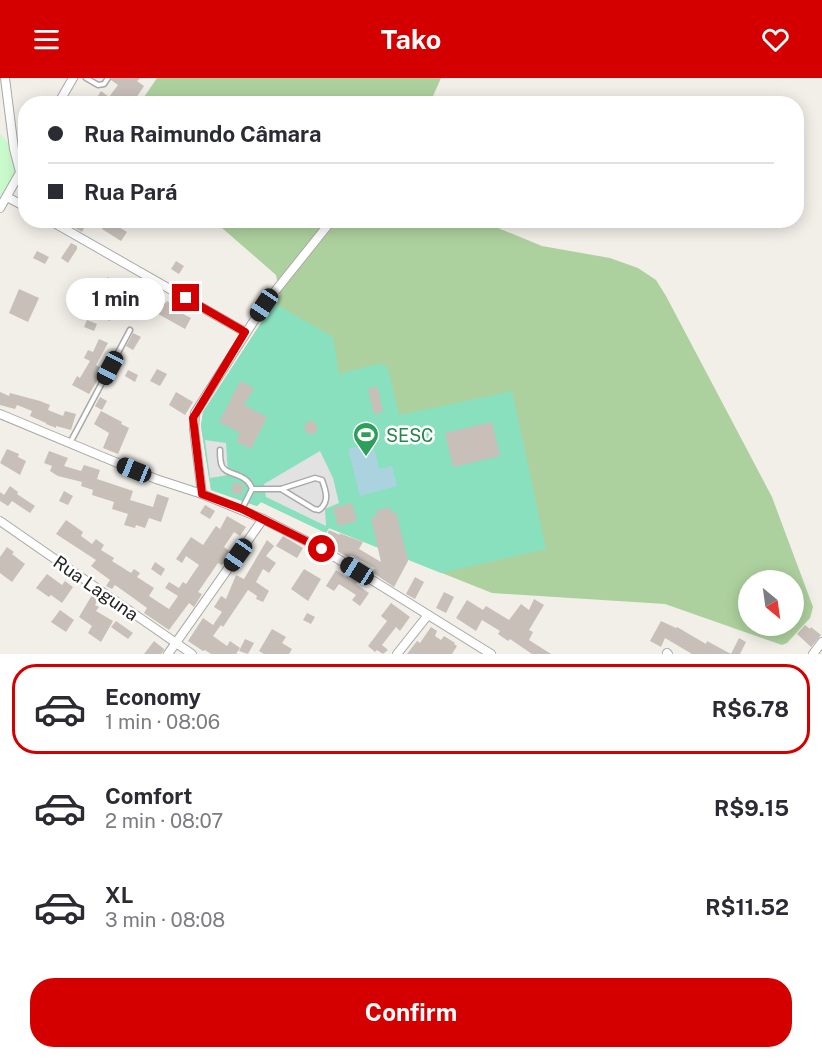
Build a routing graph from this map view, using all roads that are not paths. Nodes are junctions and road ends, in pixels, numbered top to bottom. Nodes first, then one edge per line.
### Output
1 (5, 78) edge
2 (73, 78) edge
3 (86, 78) edge
4 (108, 78) edge
5 (63, 96) edge
6 (18, 164) edge
7 (18, 176) edge
8 (7, 196) junction
9 (18, 202) edge
10 (0, 208) edge
11 (63, 228) edge
12 (326, 228) edge
13 (130, 330) dead end
14 (245, 332) junction
15 (0, 414) edge
16 (69, 443) junction
17 (220, 450) dead end
18 (252, 489) junction
19 (281, 489) junction
20 (202, 494) junction
21 (242, 509) junction
22 (263, 519) junction
23 (0, 521) edge
24 (428, 615) junction
25 (822, 642) edge
26 (175, 643) junction
27 (815, 653) edge
28 (168, 654) edge
29 (192, 654) edge
30 (397, 654) edge
31 (491, 654) edge

1 - 6 street
2 - 5 street
3 - 4 lane
7 - 8 street
8 - 9 street
8 - 10 street
11 - 14 street
12 - 14 street
13 - 16 lane
14 - 20 street
15 - 16 street
16 - 20 street
17 - 18 lane
18 - 19 lane
18 - 21 lane
19 - 19 lane
20 - 21 street
21 - 22 street
22 - 24 street
22 - 26 street
23 - 26 street, Rua Laguna
24 - 30 street
24 - 31 street
25 - 27 street
26 - 28 street
26 - 29 street, Rua Laguna

